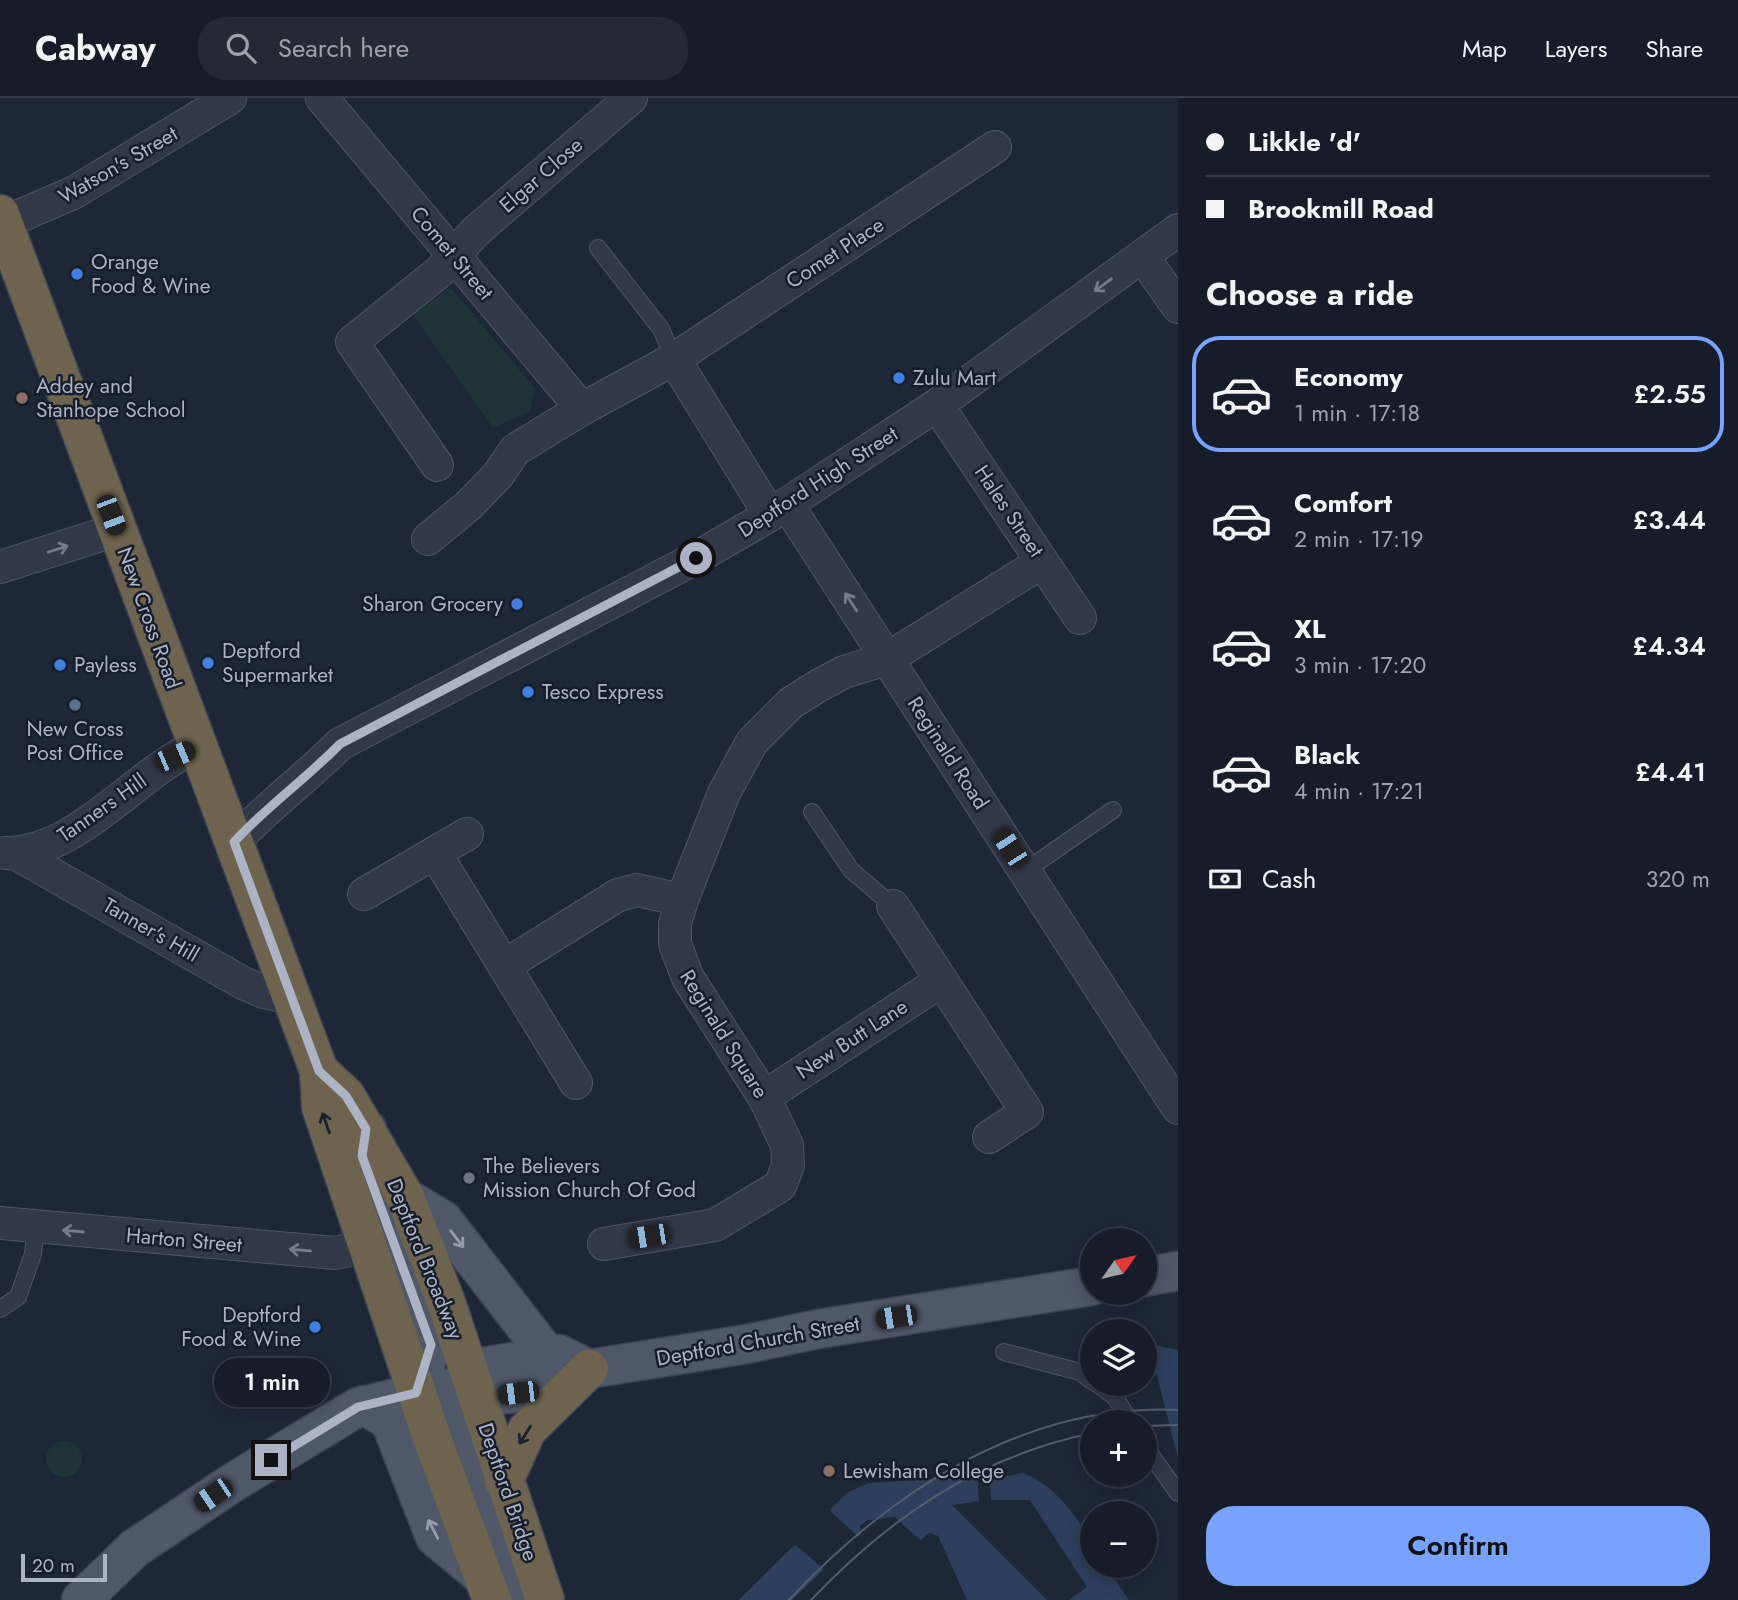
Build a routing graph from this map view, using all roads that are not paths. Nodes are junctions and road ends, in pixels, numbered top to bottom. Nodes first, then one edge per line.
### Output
1 (322, 98) edge
2 (631, 98) edge
3 (218, 101) edge
4 (995, 147) dead end
5 (2, 219) edge
6 (1178, 230) edge
7 (598, 248) dead end
8 (453, 256) junction
9 (1143, 257) junction
10 (1178, 307) edge
11 (674, 359) junction
12 (937, 405) junction
13 (582, 409) junction
14 (437, 464) dead end
15 (779, 509) junction
16 (116, 530) junction
17 (428, 538) dead end
18 (1042, 562) junction
19 (0, 567) edge
20 (1080, 618) dead end
21 (887, 659) junction
22 (197, 746) junction
23 (1114, 810) dead end
24 (812, 812) dead end
25 (467, 834) dead end
26 (234, 842) junction
27 (7, 853) edge
28 (435, 853) junction
29 (1025, 871) junction
30 (364, 894) dead end
31 (682, 900) junction
32 (893, 906) joint
33 (504, 966) junction
34 (941, 981) junction
35 (291, 998) junction
36 (319, 1071) junction
37 (576, 1083) dead end
38 (764, 1097) junction
39 (1178, 1108) edge
40 (366, 1129) junction
41 (989, 1137) dead end
42 (405, 1197) junction
43 (0, 1223) edge
44 (36, 1228) junction
45 (604, 1244) dead end
46 (367, 1246) junction
47 (1178, 1271) edge
48 (1157, 1275) edge
49 (1080, 1288) edge
50 (0, 1309) edge
51 (1004, 1352) dead end
52 (548, 1356) junction
53 (589, 1369) junction
54 (1080, 1372) edge
55 (472, 1385) junction
56 (416, 1393) junction
57 (364, 1405) junction
58 (1157, 1463) edge
59 (503, 1481) junction
60 (1178, 1493) edge
61 (487, 1588) edge
62 (81, 1600) edge
63 (514, 1600) edge
64 (545, 1600) edge

1 - 8 street, Comet Street
2 - 8 street, Elgar Close
3 - 5 street, Watson's Street
4 - 11 street, Comet Place
5 - 16 highway, New Cross Road
6 - 9 street, Deptford High Street
7 - 11 lane
8 - 13 street, Comet Street
8 - 14 street, Elgar Close
9 - 10 street
9 -> 12 street, Deptford High Street
11 - 13 street
11 - 15 street
12 - 15 street, Deptford High Street
12 - 18 street, Hales Street
13 - 17 street
21 -> 15 street, Reginald Road
15 - 26 street, Deptford High Street
19 -> 16 street
16 - 22 highway, New Cross Road
18 - 20 street, Hales Street
18 - 21 street, Reginald Square
21 - 29 street, Reginald Road
21 - 31 street, Reginald Square
22 - 26 highway, Deptford Broadway
22 - 27 street, Tanners Hill
23 - 29 lane
24 - 32 lane
25 - 28 street
26 - 35 highway, Deptford Broadway
27 - 35 street, Tanner's Hill
28 - 30 street
28 - 33 street
29 - 39 street, Reginald Road
31 - 33 street
31 - 38 street, Reginald Square
32 - 34 street
33 - 37 street
34 - 38 street, New Butt Lane
34 - 41 street
35 - 36 highway, Deptford Broadway
36 - 40 highway, Deptford Broadway
46 -> 36 highway, Deptford Broadway
38 - 45 street, Reginald Square
40 - 42 highway, Deptford Broadway
40 - 56 main road
42 -> 52 main road
42 - 55 highway, Deptford Broadway
43 - 44 street, Harton Street
46 -> 44 street, Harton Street
44 - 50 lane
46 - 56 highway, Deptford Broadway
47 - 48 main road
49 - 53 main road, Deptford Church Street
51 - 54 lane
52 - 53 main road
52 - 55 main road
53 - 55 main road, Deptford Church Street
53 -> 59 highway
55 - 56 main road
55 - 59 highway, Deptford Bridge
55 - 63 main road
56 - 57 main road
56 - 61 highway
61 -> 57 main road
57 - 62 main road
58 - 60 lane
59 - 64 highway, Deptford Bridge

